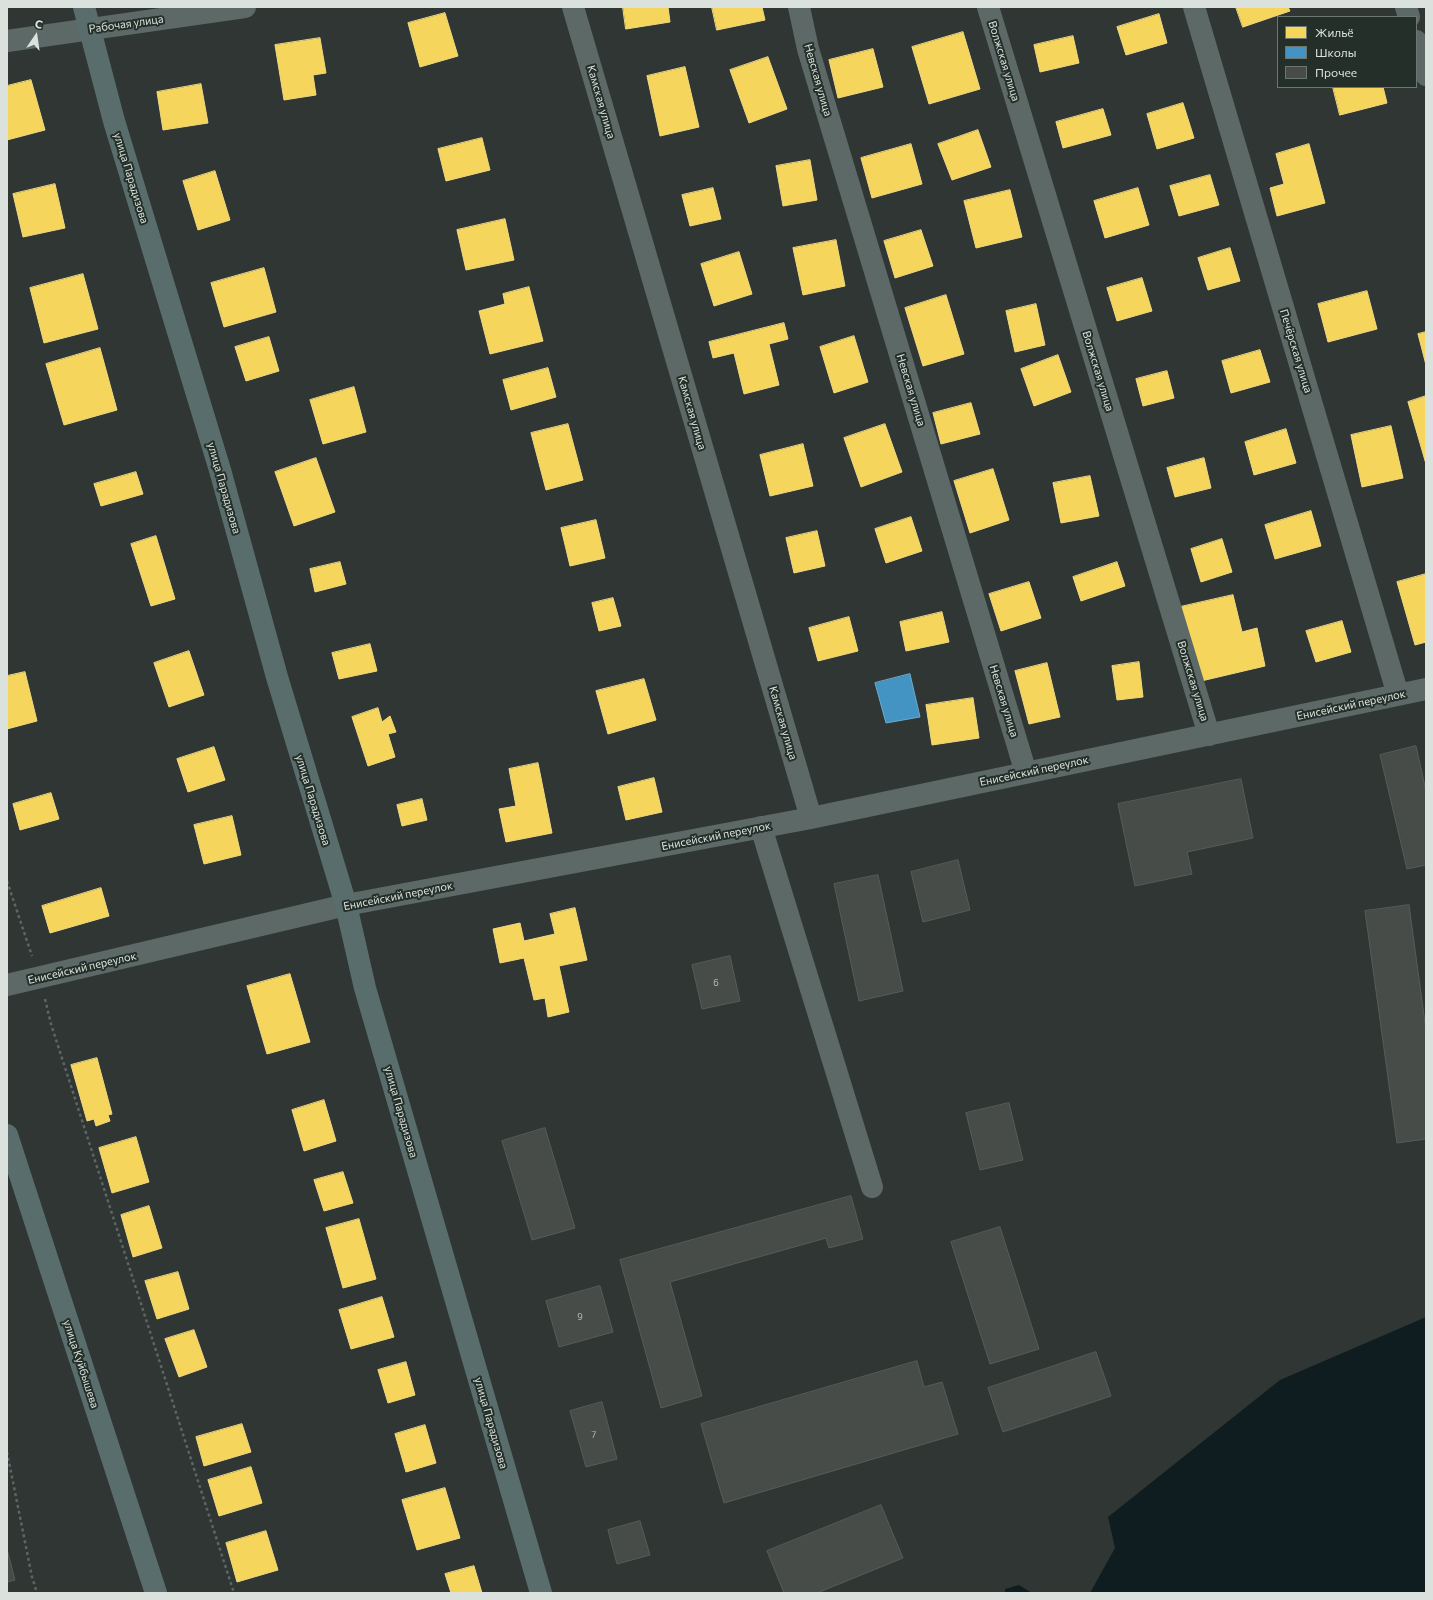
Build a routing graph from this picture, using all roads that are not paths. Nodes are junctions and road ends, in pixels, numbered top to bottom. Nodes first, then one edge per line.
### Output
1 (84, 7) edge
2 (245, 7) edge
3 (573, 7) edge
4 (799, 7) edge
5 (988, 7) edge
6 (1194, 7) edge
7 (90, 29) junction
8 (7, 41) edge
9 (1417, 44) edge
10 (1426, 75) edge
11 (1426, 690) edge
12 (1398, 695) junction
13 (1209, 735) junction
14 (1026, 773) junction
15 (811, 818) junction
16 (760, 827) junction
17 (346, 905) junction
18 (7, 985) edge
19 (7, 1135) edge
20 (872, 1187) dead end
21 (156, 1593) edge
22 (541, 1593) edge

1 - 7 highway, улица Парадизова
2 - 7 street, Рабочая улица
3 - 15 street, Камская улица
4 - 14 street, Невская улица
5 - 13 street, Волжская улица
6 - 12 street, Печёрская улица
7 - 8 street, Рабочая улица
7 - 17 highway, улица Парадизова
9 - 10 street
11 - 12 street, Енисейский переулок
12 - 13 street, Енисейский переулок
13 - 14 street, Енисейский переулок
14 - 15 street, Енисейский переулок
15 - 16 street, Енисейский переулок
16 - 17 street, Енисейский переулок
16 - 20 street
17 - 18 street, Енисейский переулок
17 - 22 highway, улица Парадизова
19 - 21 highway, улица Куйбышева

